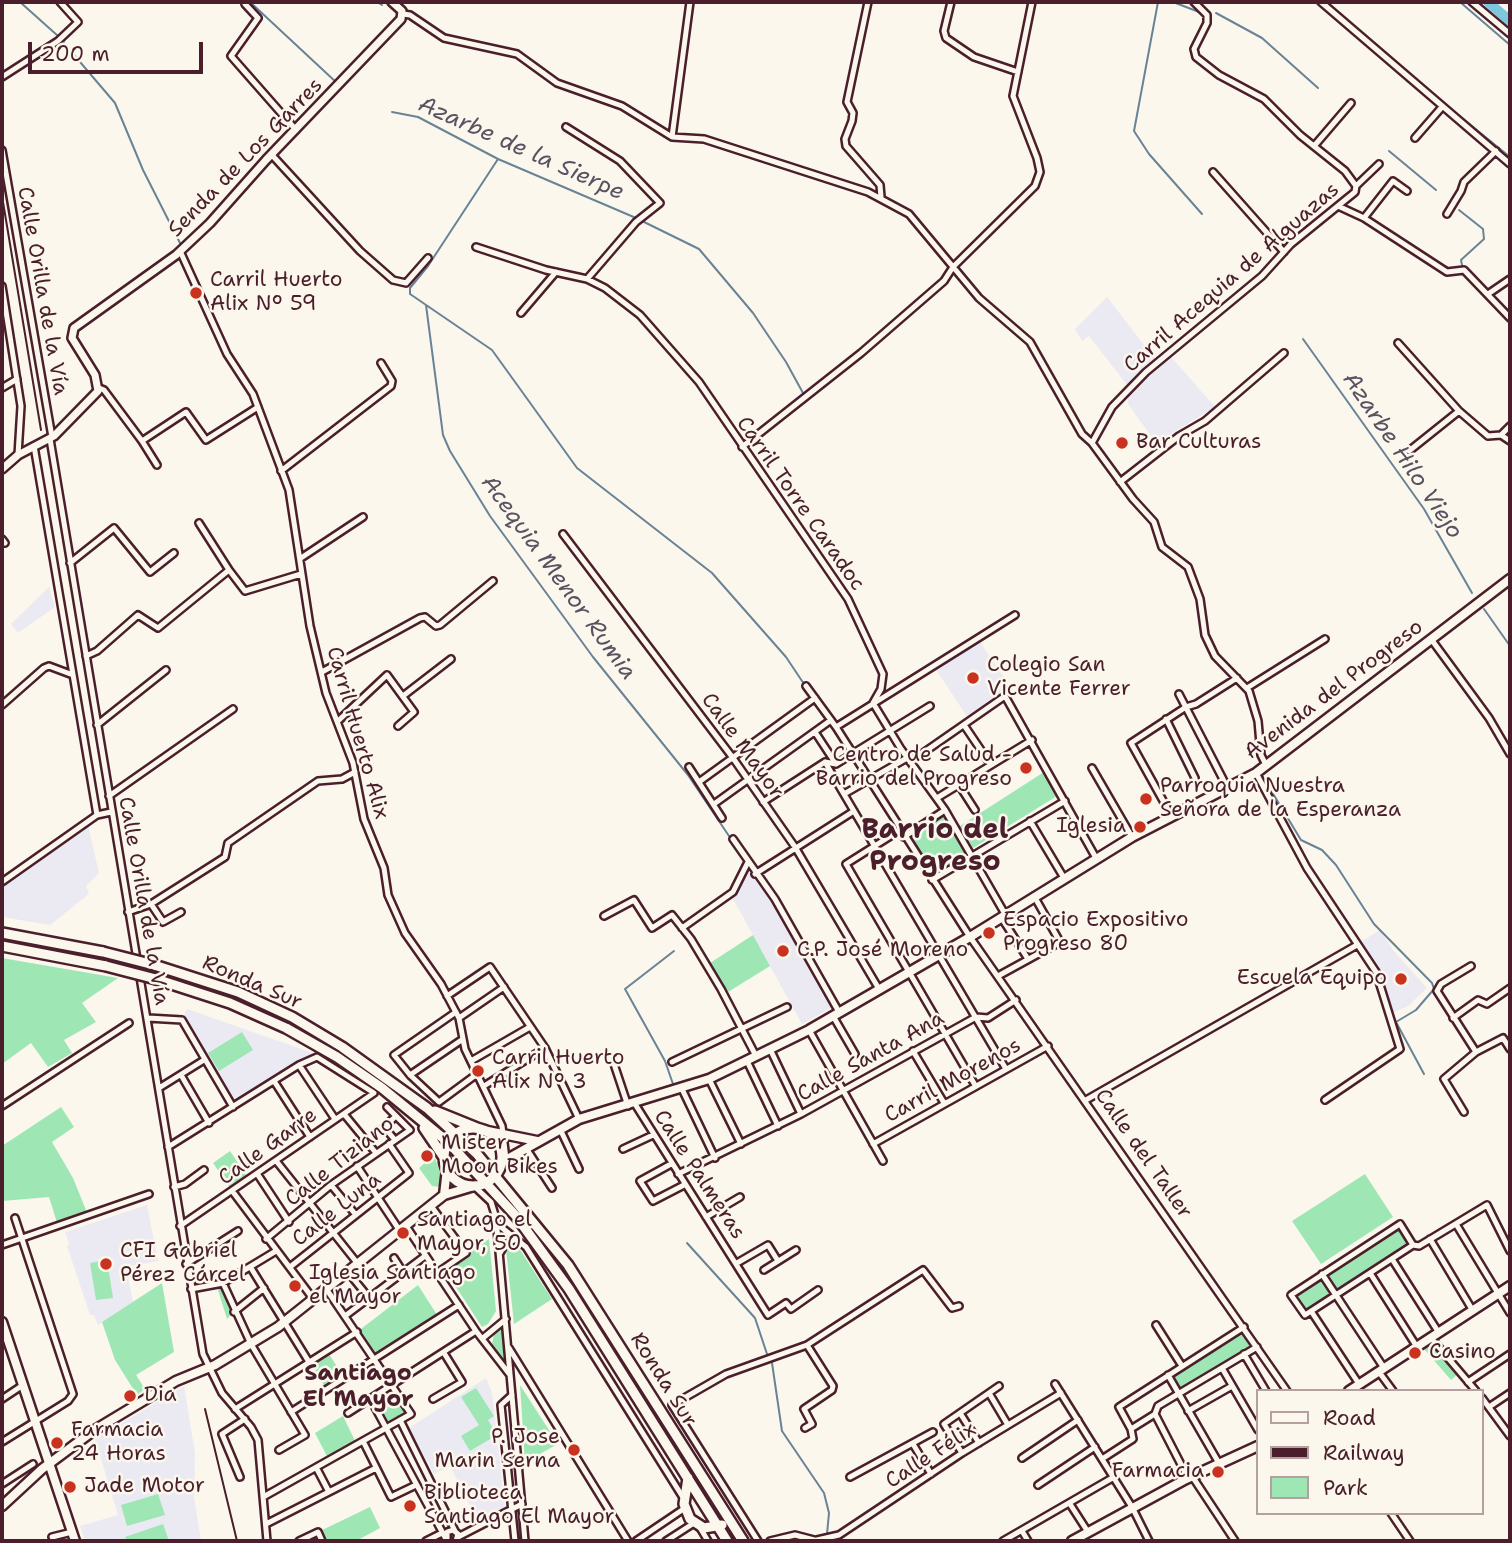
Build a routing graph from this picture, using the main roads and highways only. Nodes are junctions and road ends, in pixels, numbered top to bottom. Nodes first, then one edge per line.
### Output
1 (1510, 579) edge
2 (2, 933) edge
3 (2, 946) edge
4 (378, 1090) junction
5 (426, 1108) junction
6 (480, 1129) junction
7 (457, 1134) junction
8 (537, 1141) junction
9 (449, 1143) junction
10 (504, 1161) junction
11 (446, 1164) junction
12 (496, 1174) junction
13 (487, 1182) junction
14 (474, 1186) junction
15 (444, 1195) junction
16 (1510, 1286) edge
17 (2, 1322) edge
18 (1352, 1389) edge
19 (1256, 1447) edge
20 (50, 1463) junction
21 (688, 1478) junction
22 (2, 1506) edge
23 (730, 1520) junction
24 (718, 1527) junction
25 (75, 1541) edge
26 (727, 1541) edge
27 (743, 1541) edge
28 (1073, 1541) edge

1 - 8 main road, Avenida del Progreso
2 - 5 main road, Ronda Sur, bridge
3 - 4 main road, Ronda Sur, bridge
4 - 9 main road, Ronda Sur
4 - 11 main road
5 - 6 main road
5 - 7 main road, Ronda Sur
6 - 7 main road
6 - 8 main road
6 - 10 main road
7 - 9 main road
7 - 12 main road, Ronda Sur
8 - 10 main road, Avenida del Progreso
9 - 11 main road
9 - 13 main road, Ronda Sur
10 - 12 main road
11 - 14 main road
11 - 15 main road
12 - 13 main road
12 - 23 main road, Ronda Sur
13 - 14 main road
13 - 21 main road, Ronda Sur
14 - 15 main road
15 - 20 main road
16 - 18 main road
17 - 20 main road
19 - 28 main road
20 - 22 main road
20 - 25 main road
21 - 24 main road, Ronda Sur
21 - 24 main road
23 - 24 main road
23 - 27 main road, Ronda Sur
24 - 26 main road, Ronda Sur

